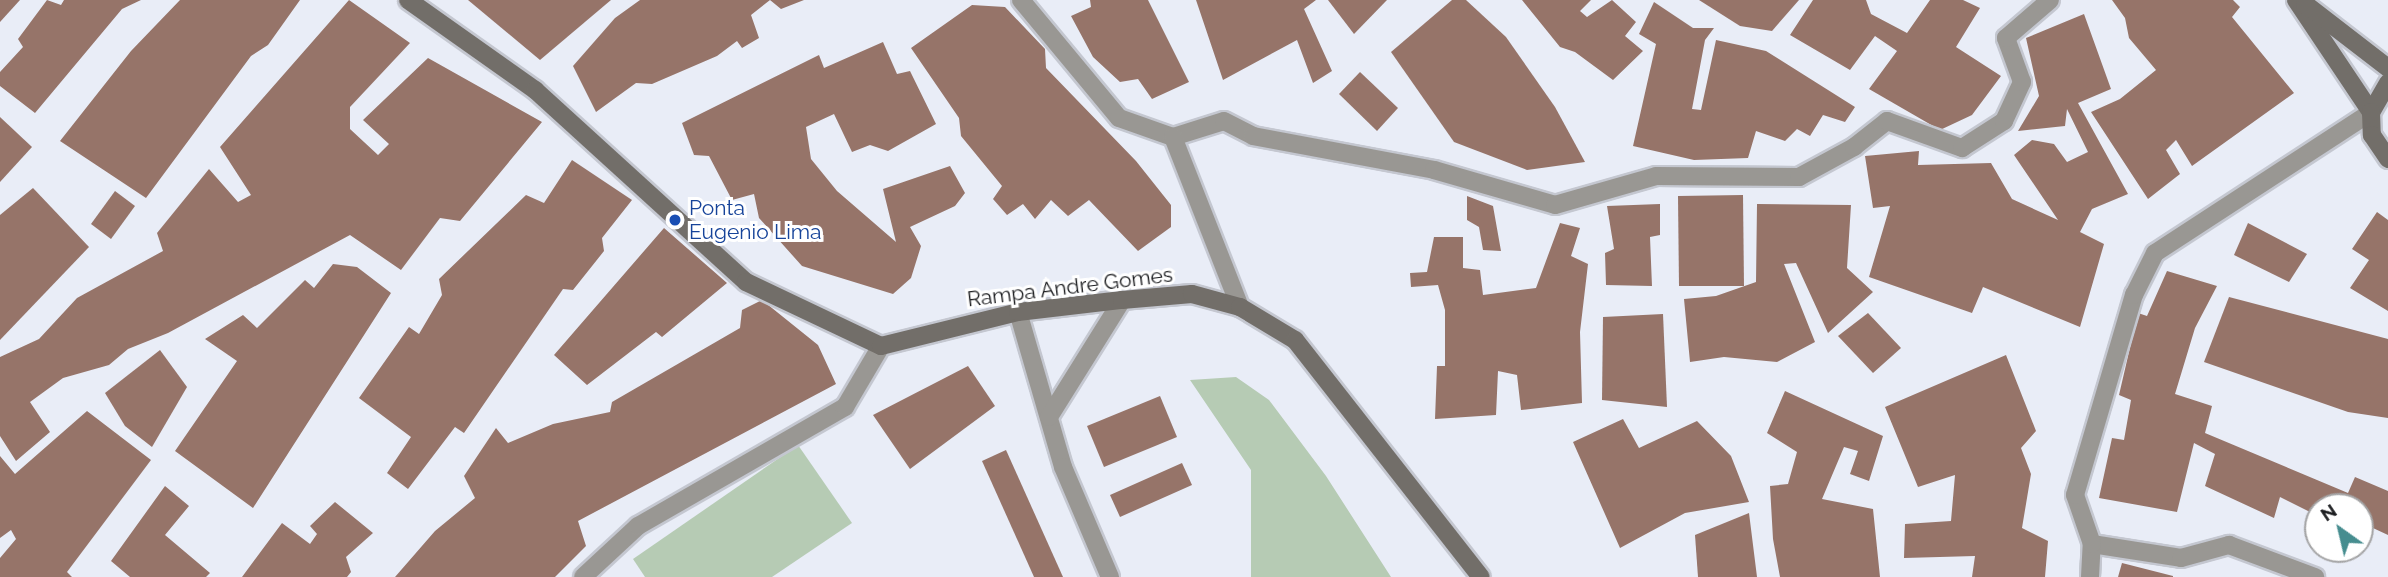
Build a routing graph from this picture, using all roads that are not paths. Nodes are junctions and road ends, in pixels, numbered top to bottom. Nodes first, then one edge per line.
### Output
1 (408, 0) edge
2 (1021, 0) edge
3 (2050, 0) edge
4 (2298, 0) edge
5 (2388, 68) edge
6 (2388, 83) edge
7 (2371, 112) junction
8 (1173, 137) junction
9 (2388, 159) edge
10 (1122, 300) junction
11 (1240, 307) junction
12 (1018, 312) junction
13 (881, 346) junction
14 (1049, 417) junction
15 (2092, 544) junction
16 (583, 577) edge
17 (1110, 577) edge
18 (1480, 577) edge
19 (2090, 577) edge
20 (2315, 577) edge

1 - 13 street
2 - 8 street
3 - 8 street
4 - 5 street
4 - 7 street
6 - 7 street
7 - 9 street
7 - 15 street
8 - 11 street
10 - 11 street, Rampa Andre Gomes
10 - 12 street, Rampa Andre Gomes
10 - 14 street
11 - 18 street, Rampa Andre Gomes
12 - 13 street, Rampa Andre Gomes
12 - 14 street
13 - 16 street
14 - 17 street
15 - 19 street
15 - 20 street

